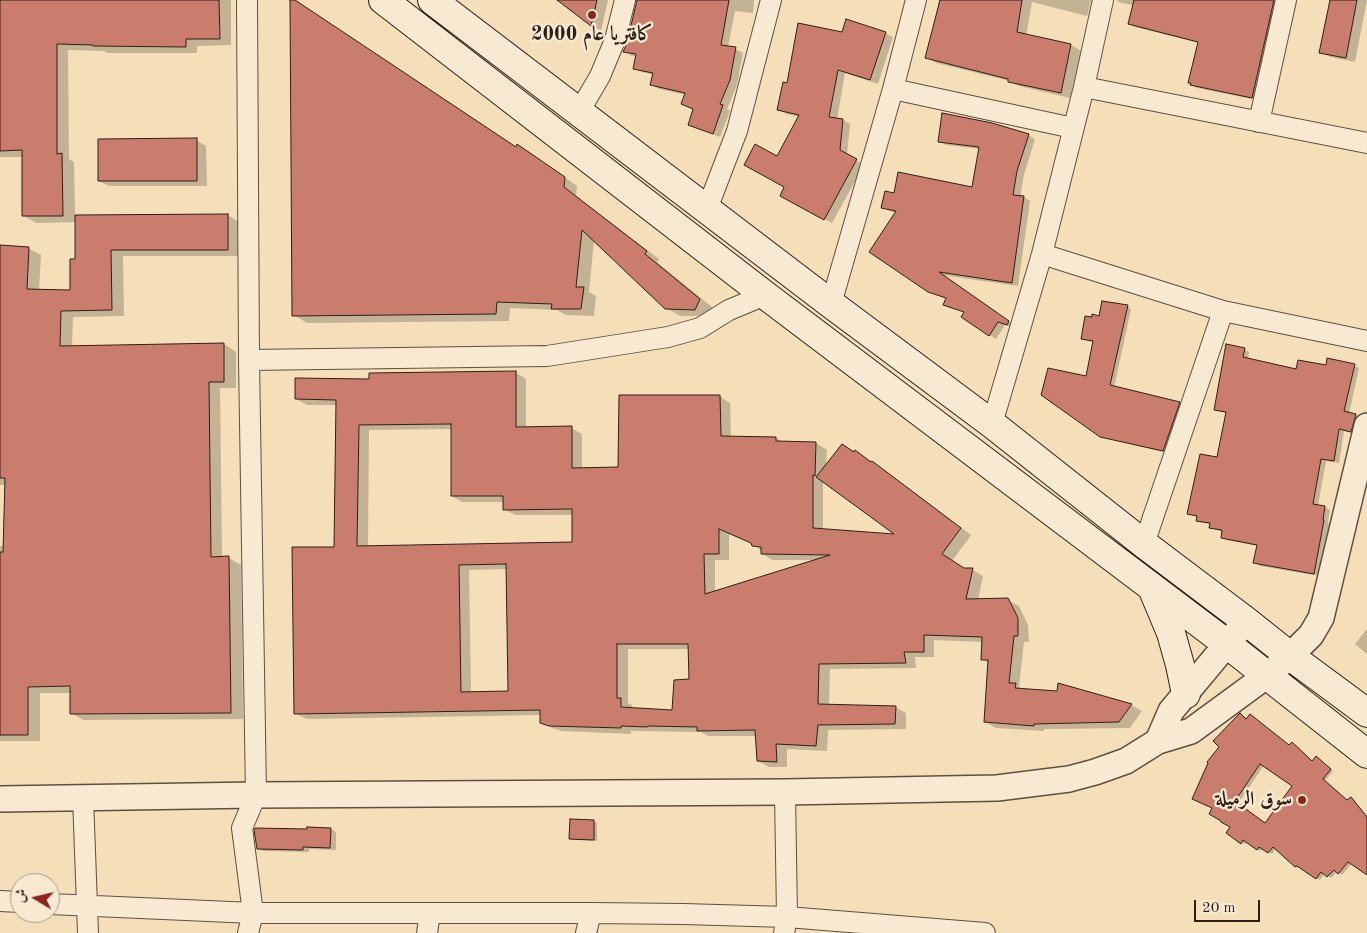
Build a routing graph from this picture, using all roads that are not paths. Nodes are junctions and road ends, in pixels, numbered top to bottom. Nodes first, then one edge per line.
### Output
1 (247, 0) edge
2 (383, 0) edge
3 (432, 0) edge
4 (625, 0) edge
5 (771, 0) edge
6 (916, 0) edge
7 (1103, 0) edge
8 (1286, 0) edge
9 (1084, 87) junction
10 (893, 89) junction
11 (579, 112) junction
12 (1259, 122) junction
13 (1072, 128) junction
14 (1367, 143) edge
15 (707, 209) junction
16 (1042, 254) junction
17 (765, 295) junction
18 (830, 304) junction
19 (1223, 311) junction
20 (1367, 341) edge
21 (249, 360) junction
22 (992, 424) junction
23 (1367, 426) edge
24 (1144, 544) junction
25 (1152, 589) junction
26 (1246, 621) junction
27 (1226, 644) junction
28 (1290, 656) junction
29 (1266, 676) junction
30 (1186, 694) junction
31 (1367, 713) edge
32 (1158, 741) junction
33 (1367, 754) edge
34 (785, 792) junction
35 (256, 795) junction
36 (83, 797) junction
37 (0, 798) edge
38 (60, 905) edge
39 (87, 906) junction
40 (591, 912) junction
41 (253, 913) junction
42 (430, 913) junction
43 (785, 925) edge
44 (949, 931) edge
45 (88, 933) edge
46 (248, 933) edge
47 (427, 933) edge
48 (586, 933) edge
49 (985, 933) edge

1 - 21 street
2 - 17 main road
3 - 11 main road
4 - 11 street
5 - 15 street
6 - 10 street
7 - 9 street
8 - 12 street
9 - 12 street
9 - 13 street
10 - 13 street
10 - 18 street
11 - 15 main road
12 - 14 street
13 - 16 street
15 - 18 main road
16 - 19 street
16 - 22 street
17 - 21 street
17 - 25 main road
18 - 22 main road
19 - 20 street
19 - 24 street
21 - 35 street
22 - 24 main road
23 - 28 street
24 - 26 main road
25 - 27 main road
25 - 30 main road
26 - 27 street
26 - 28 main road
27 - 29 main road
27 - 30 street
28 - 29 street
28 - 31 main road
29 - 32 street
29 - 33 main road
30 - 32 street
32 - 34 street
34 - 35 street
34 - 43 street
35 - 36 street
35 - 41 street
36 - 37 street
36 - 39 street
38 - 39 street
39 - 41 street
39 - 45 street
40 - 42 street
40 - 43 street
40 - 48 street
41 - 42 street
41 - 46 street
42 - 47 street
43 - 44 street
44 - 49 street

